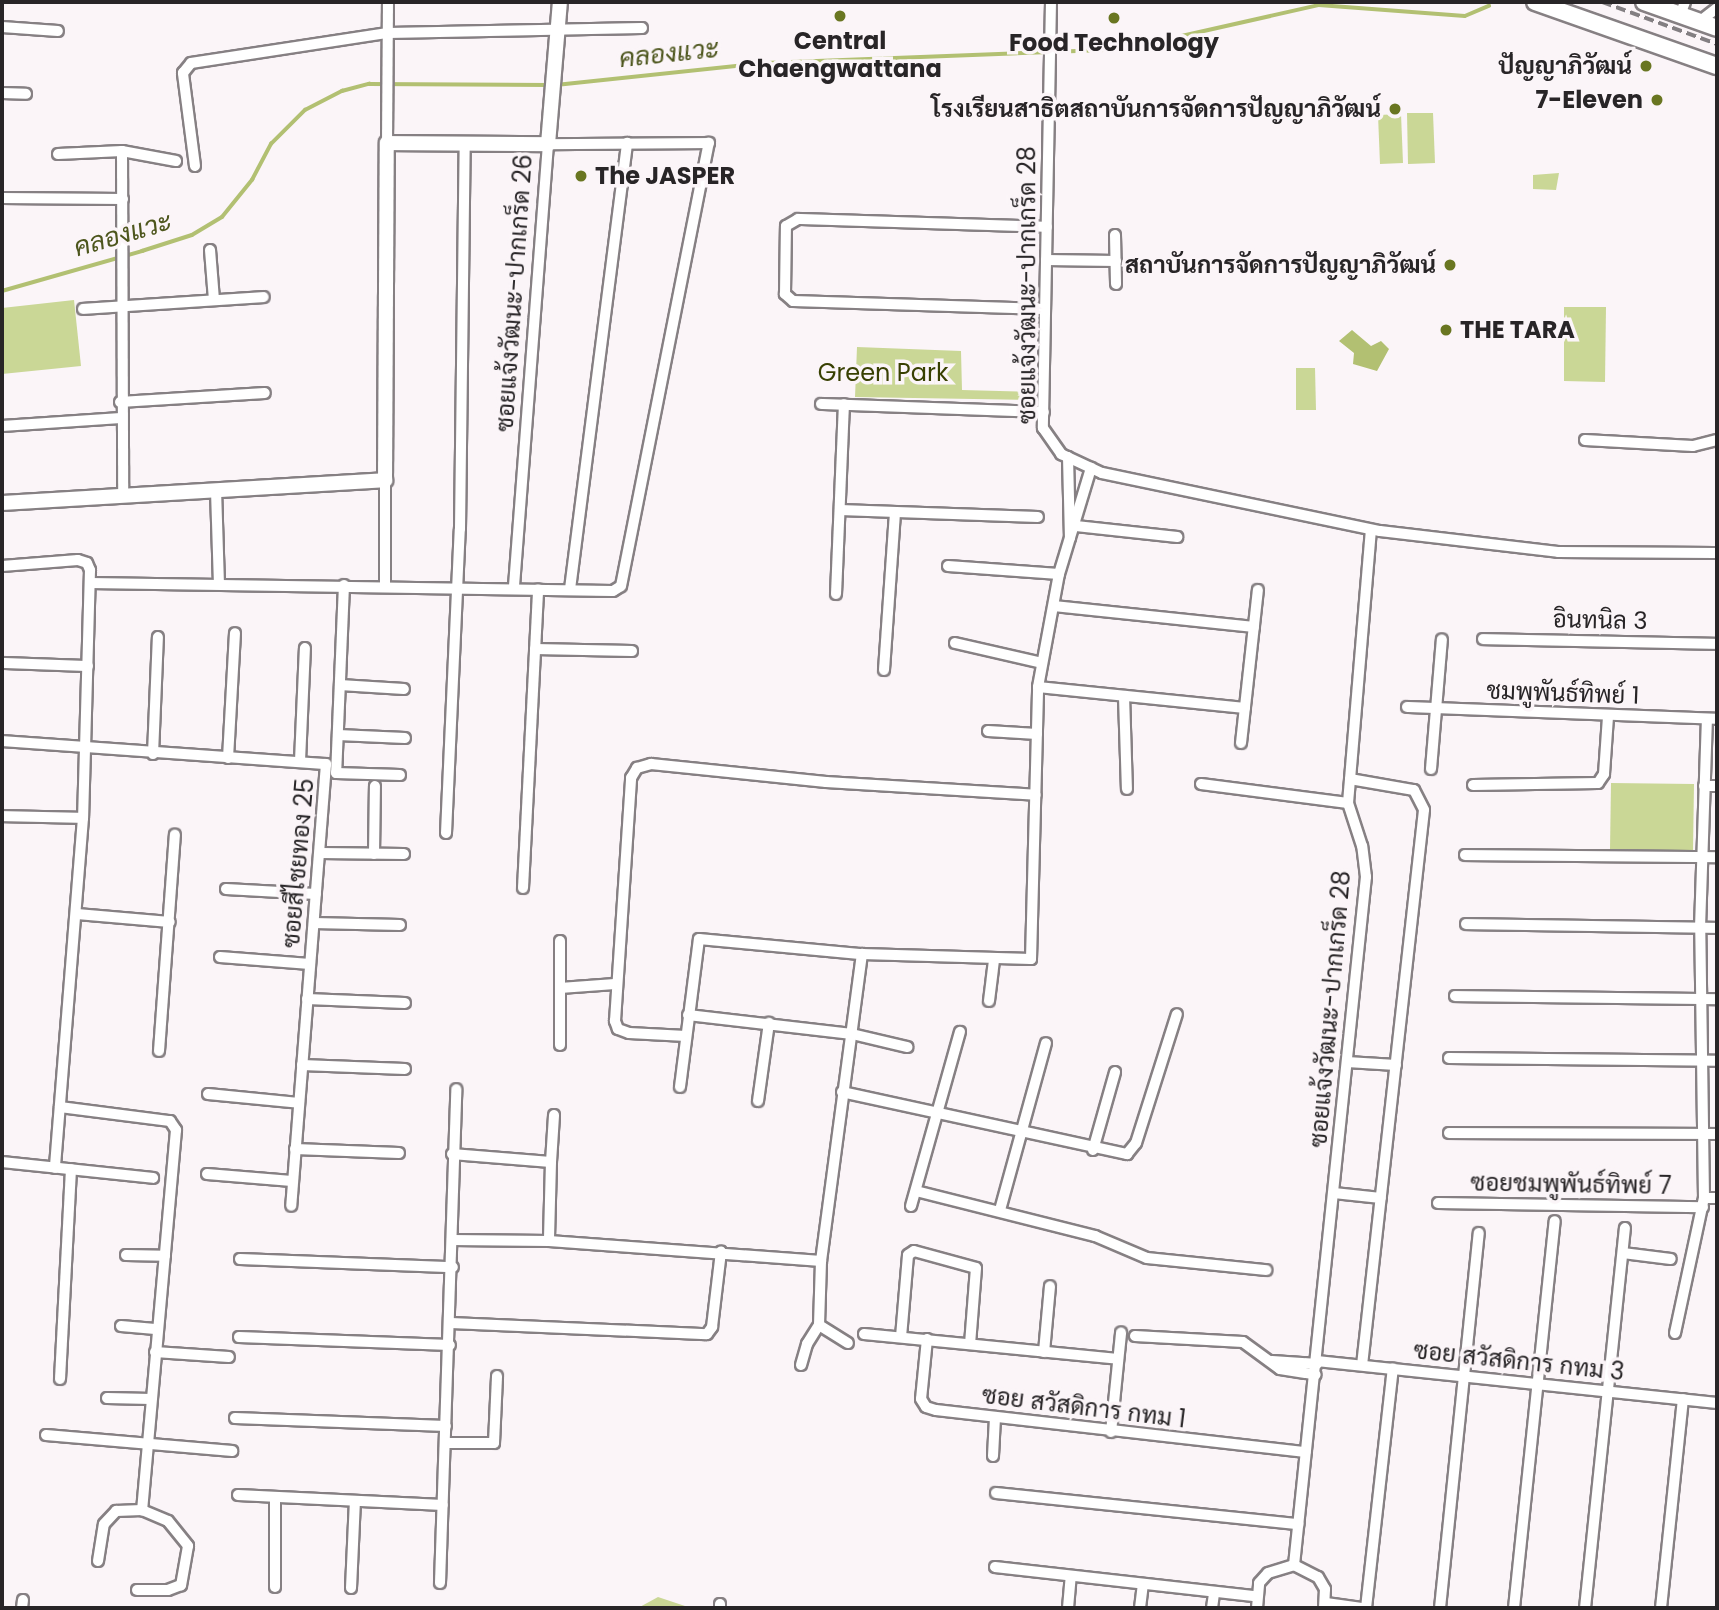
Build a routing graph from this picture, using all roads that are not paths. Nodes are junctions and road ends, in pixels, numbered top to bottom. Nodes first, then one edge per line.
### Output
1 (388, 2) edge
2 (561, 2) edge
3 (1051, 2) edge
4 (1535, 2) edge
5 (1644, 2) edge
6 (1682, 8) edge
7 (1717, 8) edge
8 (1699, 22) junction
9 (2, 27) edge
10 (558, 28) junction
11 (642, 28) dead end
12 (1717, 28) edge
13 (58, 31) dead end
14 (388, 33) junction
15 (1717, 66) edge
16 (2, 93) edge
17 (26, 94) dead end
18 (387, 143) junction
19 (628, 143) junction
20 (548, 144) junction
21 (465, 145) junction
22 (122, 151) junction
23 (58, 154) dead end
24 (176, 161) dead end
25 (195, 166) dead end
26 (2, 198) edge
27 (123, 199) junction
28 (1047, 227) junction
29 (1115, 235) dead end
30 (210, 250) dead end
31 (1046, 260) junction
32 (1116, 261) junction
33 (1116, 284) dead end
34 (264, 297) dead end
35 (214, 300) junction
36 (123, 306) junction
37 (83, 309) dead end
38 (1045, 309) junction
39 (265, 393) dead end
40 (120, 402) junction
41 (821, 404) dead end
42 (844, 404) junction
43 (1044, 412) junction
44 (121, 418) junction
45 (2, 426) edge
46 (1585, 440) dead end
47 (1717, 440) edge
48 (1068, 457) junction
49 (1091, 468) junction
50 (386, 480) junction
51 (216, 490) junction
52 (123, 495) junction
53 (2, 503) edge
54 (839, 510) junction
55 (895, 513) junction
56 (1038, 517) dead end
57 (1076, 526) junction
58 (1371, 530) junction
59 (1177, 537) dead end
60 (1070, 538) junction
61 (1716, 554) edge
62 (2, 566) edge
63 (948, 566) dead end
64 (1059, 575) junction
65 (90, 583) junction
66 (219, 584) junction
67 (344, 585) junction
68 (385, 586) junction
69 (457, 587) junction
70 (514, 587) junction
71 (538, 589) junction
72 (570, 589) junction
73 (1258, 590) dead end
74 (836, 594) dead end
75 (1054, 606) junction
76 (1254, 627) junction
77 (235, 633) dead end
78 (158, 637) dead end
79 (1442, 639) dead end
80 (1483, 639) dead end
81 (955, 643) dead end
82 (1717, 644) edge
83 (304, 648) dead end
84 (535, 649) junction
85 (632, 651) dead end
86 (2, 663) edge
87 (1042, 663) junction
88 (88, 666) junction
89 (884, 670) dead end
90 (340, 685) junction
91 (1038, 687) junction
92 (404, 689) dead end
93 (1124, 696) junction
94 (1407, 707) dead end
95 (1245, 708) junction
96 (1437, 709) junction
97 (1608, 717) junction
98 (1712, 719) edge
99 (988, 731) dead end
100 (1037, 734) junction
101 (338, 735) junction
102 (405, 738) dead end
103 (2, 741) edge
104 (1241, 743) dead end
105 (87, 748) junction
106 (153, 754) junction
107 (228, 758) junction
108 (300, 761) junction
109 (1431, 768) dead end
110 (400, 775) dead end
111 (1350, 779) junction
112 (1201, 784) dead end
113 (1473, 785) dead end
114 (375, 786) dead end
115 (1704, 786) junction
116 (1717, 786) edge
117 (1127, 789) dead end
118 (1036, 795) junction
119 (1348, 803) junction
120 (2, 816) edge
121 (83, 818) junction
122 (446, 833) dead end
123 (175, 835) dead end
124 (320, 853) junction
125 (374, 854) junction
126 (404, 854) dead end
127 (1465, 855) dead end
128 (1703, 857) junction
129 (1717, 857) edge
130 (523, 888) dead end
131 (226, 889) dead end
132 (316, 894) junction
133 (77, 914) junction
134 (170, 922) junction
135 (314, 923) junction
136 (1466, 923) dead end
137 (400, 925) dead end
138 (1700, 928) junction
139 (1717, 928) edge
140 (560, 941) dead end
141 (862, 954) junction
142 (220, 957) dead end
143 (993, 960) junction
144 (310, 964) junction
145 (615, 984) junction
146 (560, 988) junction
147 (1455, 996) dead end
148 (307, 999) junction
149 (1702, 999) junction
150 (1717, 999) edge
151 (989, 1001) dead end
152 (405, 1003) dead end
153 (1177, 1014) dead end
154 (688, 1015) junction
155 (769, 1023) junction
156 (960, 1032) dead end
157 (852, 1034) junction
158 (686, 1036) junction
159 (1046, 1043) dead end
160 (560, 1045) dead end
161 (907, 1047) dead end
162 (159, 1051) dead end
163 (1449, 1058) dead end
164 (1701, 1061) junction
165 (1717, 1061) edge
166 (1347, 1062) junction
167 (302, 1065) junction
168 (1396, 1065) junction
169 (405, 1069) dead end
170 (1115, 1072) dead end
171 (680, 1087) dead end
172 (456, 1089) dead end
173 (842, 1093) junction
174 (208, 1094) dead end
175 (758, 1101) dead end
176 (299, 1103) junction
177 (61, 1107) junction
178 (554, 1115) dead end
179 (939, 1115) junction
180 (1021, 1133) junction
181 (1449, 1133) dead end
182 (1702, 1134) junction
183 (1717, 1134) edge
184 (295, 1149) junction
185 (1093, 1150) junction
186 (399, 1153) dead end
187 (452, 1154) junction
188 (2, 1162) edge
189 (551, 1162) junction
190 (55, 1168) junction
191 (71, 1169) junction
192 (207, 1174) dead end
193 (153, 1178) dead end
194 (292, 1181) junction
195 (916, 1192) junction
196 (1334, 1193) junction
197 (1381, 1198) junction
198 (1717, 1198) edge
199 (1704, 1202) junction
200 (1438, 1203) dead end
201 (291, 1206) dead end
202 (911, 1206) dead end
203 (1000, 1210) junction
204 (1555, 1221) dead end
205 (1625, 1228) dead end
206 (1479, 1233) dead end
207 (452, 1240) junction
208 (549, 1241) junction
209 (721, 1251) junction
210 (1623, 1253) junction
211 (126, 1255) dead end
212 (164, 1256) junction
213 (240, 1259) dead end
214 (1671, 1259) dead end
215 (821, 1261) junction
216 (453, 1267) junction
217 (1266, 1270) dead end
218 (1050, 1286) dead end
219 (451, 1323) junction
220 (819, 1325) junction
221 (121, 1326) dead end
222 (158, 1328) junction
223 (1121, 1333) dead end
224 (1675, 1333) dead end
225 (864, 1334) dead end
226 (1135, 1336) dead end
227 (239, 1337) dead end
228 (901, 1337) junction
229 (927, 1339) junction
230 (848, 1343) dead end
231 (970, 1344) junction
232 (450, 1345) junction
233 (155, 1352) junction
234 (1044, 1352) junction
235 (229, 1357) dead end
236 (1118, 1359) junction
237 (801, 1366) dead end
238 (1363, 1366) junction
239 (1316, 1367) junction
240 (1393, 1368) junction
241 (497, 1376) dead end
242 (1465, 1376) junction
243 (60, 1379) dead end
244 (1537, 1384) junction
245 (1610, 1391) junction
246 (107, 1398) dead end
247 (151, 1399) junction
248 (1682, 1399) junction
249 (1717, 1403) edge
250 (235, 1418) dead end
251 (995, 1418) junction
252 (446, 1426) junction
253 (1111, 1432) junction
254 (46, 1435) dead end
255 (445, 1443) junction
256 (147, 1444) junction
257 (232, 1451) dead end
258 (1306, 1452) junction
259 (993, 1456) dead end
260 (996, 1493) dead end
261 (238, 1495) dead end
262 (275, 1497) junction
263 (355, 1501) junction
264 (443, 1505) junction
265 (142, 1510) junction
266 (1298, 1524) junction
267 (98, 1561) dead end
268 (1294, 1564) junction
269 (996, 1567) dead end
270 (1071, 1576) junction
271 (440, 1583) dead end
272 (1143, 1585) junction
273 (275, 1587) dead end
274 (351, 1588) dead end
275 (137, 1590) dead end
276 (1214, 1593) junction
277 (1255, 1596) junction
278 (1325, 1606) edge
279 (1068, 1608) edge
280 (1140, 1608) edge
281 (1212, 1608) edge
282 (1257, 1608) edge
283 (1364, 1608) edge
284 (1440, 1608) edge
285 (1514, 1608) edge
286 (1585, 1608) edge
287 (1661, 1608) edge

1 - 14 street
2 - 10 street, ซอยแจ้งวัฒนะ-ปากเกร็ด 26
3 - 28 street, ซอยแจ้งวัฒนะ-ปากเกร็ด 28
4 - 15 main road
5 - 6 main road
6 - 8 main road
7 - 8 street
8 - 12 main road
9 - 13 street
10 - 11 street
10 - 14 street
10 - 20 street, ซอยแจ้งวัฒนะ-ปากเกร็ด 26
14 - 18 street
14 - 25 street
16 - 17 street
18 - 21 street
18 - 50 street
19 - 20 street
19 - 72 street
19 - 72 street
20 - 21 street
20 - 70 street, ซอยแจ้งวัฒนะ-ปากเกร็ด 26
21 - 69 street
22 - 23 street
22 - 24 street
22 - 27 street
26 - 27 street
27 - 36 street
28 - 31 street, ซอยแจ้งวัฒนะ-ปากเกร็ด 28
28 - 38 street
29 - 32 street
30 - 35 street
31 - 32 street
31 - 38 street, ซอยแจ้งวัฒนะ-ปากเกร็ด 28
32 - 33 street
34 - 35 street
35 - 36 street
36 - 37 street
36 - 40 street
38 - 43 street, ซอยแจ้งวัฒนะ-ปากเกร็ด 28
39 - 40 street
40 - 44 street
41 - 42 street
42 - 43 street
42 - 54 street
43 - 48 street, ซอยแจ้งวัฒนะ-ปากเกร็ด 28
44 - 45 street
44 - 52 street
46 - 47 street
48 - 49 street, ซอยแจ้งวัฒนะ-ปากเกร็ด 28
48 - 60 street
49 - 57 street
49 - 58 street, ซอยแจ้งวัฒนะ-ปากเกร็ด 28
50 - 51 street
50 - 68 street
51 - 52 street
51 - 66 street
52 - 53 street
54 - 55 street
54 - 74 street
55 - 56 street
55 - 89 street
57 - 59 street
57 - 60 street
58 - 61 street, ซอยแจ้งวัฒนะ-ปากเกร็ด 28
58 - 111 street, ซอยแจ้งวัฒนะ-ปากเกร็ด 28
60 - 64 street
62 - 65 street
63 - 64 street
64 - 75 street
65 - 66 street
65 - 88 street
66 - 67 street
67 - 68 street
67 - 90 street
68 - 69 street
69 - 70 street
69 - 122 street
70 - 71 street
71 - 72 street
71 - 84 street
73 - 76 street
75 - 76 street
75 - 87 street
76 - 95 street
77 - 107 street
78 - 106 street
79 - 96 street
80 - 82 street, อินทนิล 3
81 - 87 street
83 - 108 street
84 - 85 street
84 - 130 street
86 - 88 street
87 - 91 street
88 - 105 street
90 - 92 street
90 - 101 street
91 - 93 street
91 - 100 street
93 - 95 street
93 - 117 street
94 - 96 street, ชมพูพันธ์ทิพย์ 1
95 - 104 street
96 - 97 street, ชมพูพันธ์ทิพย์ 1
96 - 109 street
97 - 98 street, ชมพูพันธ์ทิพย์ 1
97 - 113 street
98 - 115 street
99 - 100 street
100 - 118 street
101 - 102 street
101 - 110 street
103 - 105 street, ซอยสีไชยทอง 25
105 - 106 street, ซอยสีไชยทอง 25
105 - 121 street
106 - 107 street, ซอยสีไชยทอง 25
107 - 108 street, ซอยสีไชยทอง 25
108 - 124 street, ซอยสีไชยทอง 25
111 - 119 street, ซอยแจ้งวัฒนะ-ปากเกร็ด 28
111 - 168 street
112 - 119 street
114 - 125 street
115 - 116 street
115 - 128 street
118 - 143 street
118 - 145 street
119 - 166 street, ซอยแจ้งวัฒนะ-ปากเกร็ด 28
120 - 121 street
121 - 133 street
123 - 134 street
124 - 125 street
124 - 132 street, ซอยสีไชยทอง 25
125 - 126 street
127 - 128 street
128 - 129 street
128 - 138 street
131 - 132 street
132 - 135 street, ซอยสีไชยทอง 25
133 - 134 street
133 - 177 street
134 - 162 street
135 - 137 street
135 - 144 street, ซอยสีไชยทอง 25
136 - 138 street
138 - 139 street
138 - 149 street
140 - 146 street
141 - 143 street
141 - 154 street
141 - 157 street
142 - 144 street
143 - 151 street
144 - 148 street, ซอยสีไชยทอง 25
145 - 146 street
145 - 158 street
146 - 160 street
147 - 149 street
148 - 152 street
148 - 167 street, ซอยสีไชยทอง 25
149 - 150 street
149 - 164 street
153 - 185 street
154 - 155 street
154 - 158 street
155 - 157 street
155 - 175 street
156 - 179 street
157 - 161 street
157 - 173 street
158 - 171 street
159 - 180 street
163 - 164 street
164 - 165 street
164 - 182 street
166 - 168 street
166 - 196 street, ซอยแจ้งวัฒนะ-ปากเกร็ด 28
167 - 169 street
167 - 176 street, ซอยสีไชยทอง 25
168 - 197 street
170 - 185 street
172 - 187 street
173 - 179 street
173 - 215 street
174 - 176 street
176 - 184 street, ซอยสีไชยทอง 25
177 - 190 street
177 - 212 street
178 - 189 street
179 - 180 street
179 - 195 street
180 - 185 street
180 - 203 street
181 - 182 street
182 - 183 street
182 - 199 street
184 - 186 street
184 - 194 street, ซอยสีไชยทอง 25
187 - 189 street
187 - 207 street
188 - 190 street
189 - 208 street
190 - 191 street
191 - 193 street
191 - 243 street
192 - 194 street
194 - 201 street, ซอยสีไชยทอง 25
195 - 202 street
195 - 203 street
196 - 197 street
196 - 239 street, ซอยแจ้งวัฒนะ-ปากเกร็ด 28
197 - 238 street
198 - 199 street, ซอยชมพูพันธ์ทิพย์ 7
199 - 200 street, ซอยชมพูพันธ์ทิพย์ 7
199 - 224 street
203 - 217 street
204 - 244 street
205 - 210 street
206 - 242 street
207 - 208 street
207 - 216 street
208 - 209 street
209 - 215 street
209 - 219 street
210 - 214 street
210 - 245 street
211 - 212 street
212 - 222 street
213 - 216 street
215 - 220 street
216 - 219 street
218 - 234 street
219 - 232 street
220 - 230 street
220 - 237 street
221 - 222 street
222 - 233 street
223 - 236 street
225 - 228 street
226 - 239 street, ซอย สวัสดิการ กทม 3
227 - 232 street
228 - 229 street
228 - 231 street
229 - 231 street
229 - 251 street, ซอย สวัสดิการ กทม 1
231 - 234 street
232 - 252 street
233 - 235 street
233 - 247 street
234 - 236 street
236 - 253 street
238 - 239 street, ซอย สวัสดิการ กทม 3
238 - 240 street, ซอย สวัสดิการ กทม 3
239 - 258 street, ซอยแจ้งวัฒนะ-ปากเกร็ด 28
240 - 242 street, ซอย สวัสดิการ กทม 3
240 - 283 street
241 - 255 street
242 - 244 street, ซอย สวัสดิการ กทม 3
242 - 284 street
244 - 245 street, ซอย สวัสดิการ กทม 3
244 - 285 street
245 - 248 street, ซอย สวัสดิการ กทม 3
245 - 286 street
246 - 247 street
247 - 256 street
248 - 249 street, ซอย สวัสดิการ กทม 3
248 - 287 street
250 - 252 street
251 - 253 street, ซอย สวัสดิการ กทม 1
251 - 259 street
252 - 255 street
253 - 258 street, ซอย สวัสดิการ กทม 1
254 - 256 street
255 - 264 street
256 - 257 street
256 - 265 street
258 - 266 street, ซอยแจ้งวัฒนะ-ปากเกร็ด 28
260 - 266 street
261 - 262 street
262 - 263 street
262 - 273 street
263 - 264 street
263 - 274 street
264 - 271 street
265 - 267 street
265 - 275 street
266 - 268 street, ซอยแจ้งวัฒนะ-ปากเกร็ด 28
268 - 277 street
268 - 278 street
269 - 270 street
270 - 272 street
270 - 279 street
272 - 276 street
272 - 280 street
276 - 277 street
276 - 281 street
277 - 282 street
278 - 283 street

